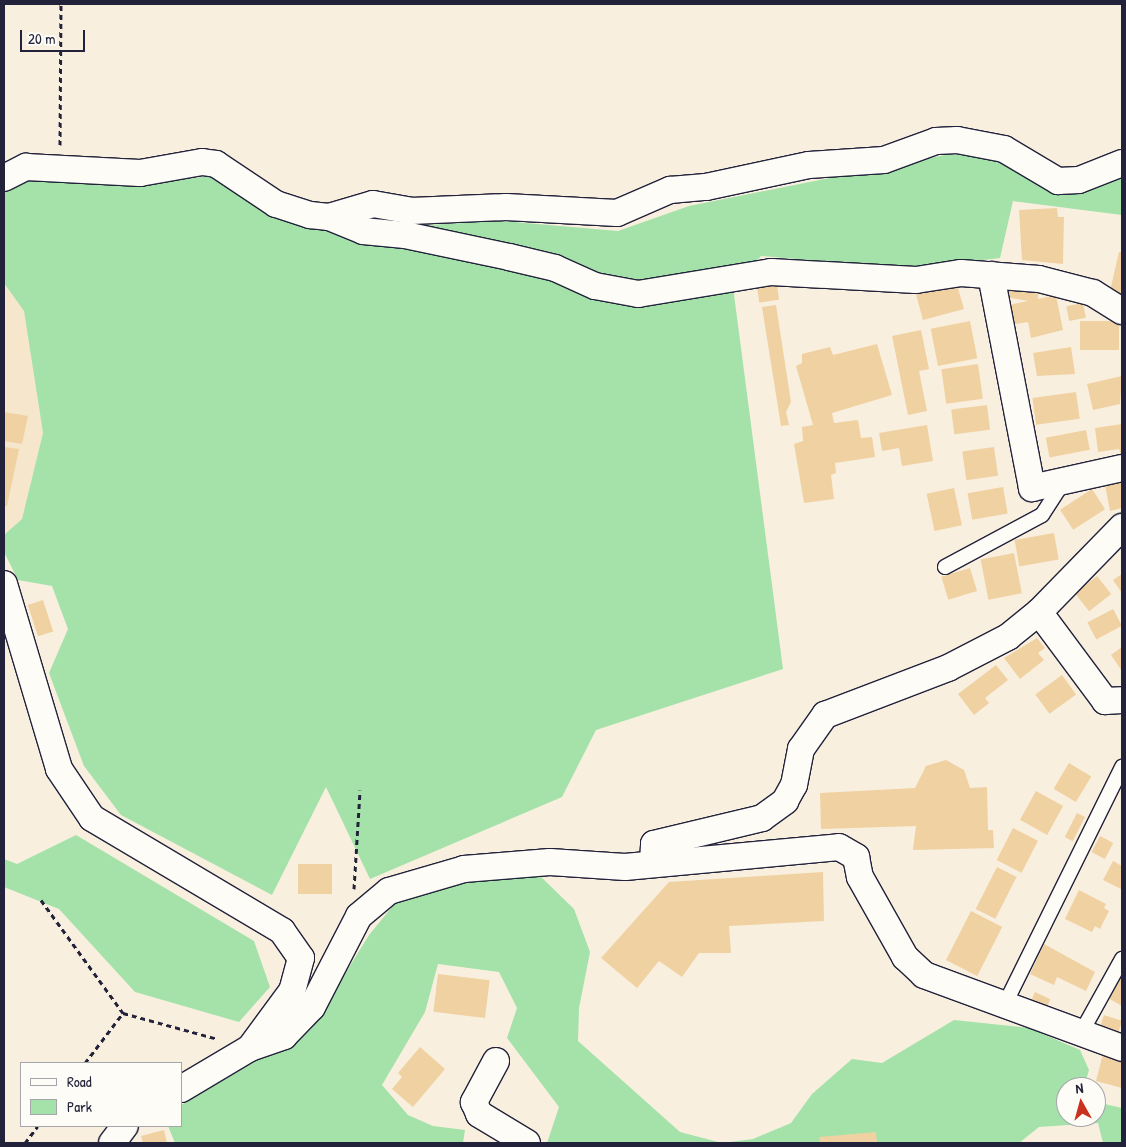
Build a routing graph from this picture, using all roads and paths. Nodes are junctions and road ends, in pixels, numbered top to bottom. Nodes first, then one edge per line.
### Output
1 (61, 4) edge
2 (1122, 163) edge
3 (58, 165) junction
4 (4, 178) edge
5 (330, 217) junction
6 (991, 275) junction
7 (1122, 311) edge
8 (1122, 468) edge
9 (1064, 481) junction
10 (1122, 527) edge
11 (945, 567) dead end
12 (4, 584) edge
13 (1039, 612) junction
14 (1122, 700) edge
15 (1122, 768) edge
16 (360, 790) dead end
17 (653, 864) junction
18 (41, 900) dead end
19 (359, 916) junction
20 (1122, 959) edge
21 (1004, 1006) junction
22 (123, 1013) junction
23 (1082, 1033) junction
24 (250, 1048) junction
25 (1122, 1048) edge
26 (496, 1061) dead end
27 (86, 1062) edge
28 (182, 1088) edge
29 (37, 1127) edge
30 (124, 1127) edge
31 (25, 1143) edge
32 (112, 1143) edge
33 (527, 1143) edge

1 - 3 path
2 - 5 street
3 - 4 street
3 - 5 street
5 - 6 street
6 - 7 street
6 - 9 street
8 - 9 street
9 - 11 lane
10 - 13 street
12 - 24 street
13 - 14 street
13 - 17 street
15 - 21 lane
16 - 19 path
17 - 19 street
17 - 21 street
18 - 22 path
19 - 24 street
20 - 23 lane
21 - 23 street
22 - 24 path
22 - 27 path
23 - 25 street
24 - 28 street
26 - 33 street
29 - 31 path
30 - 32 street

